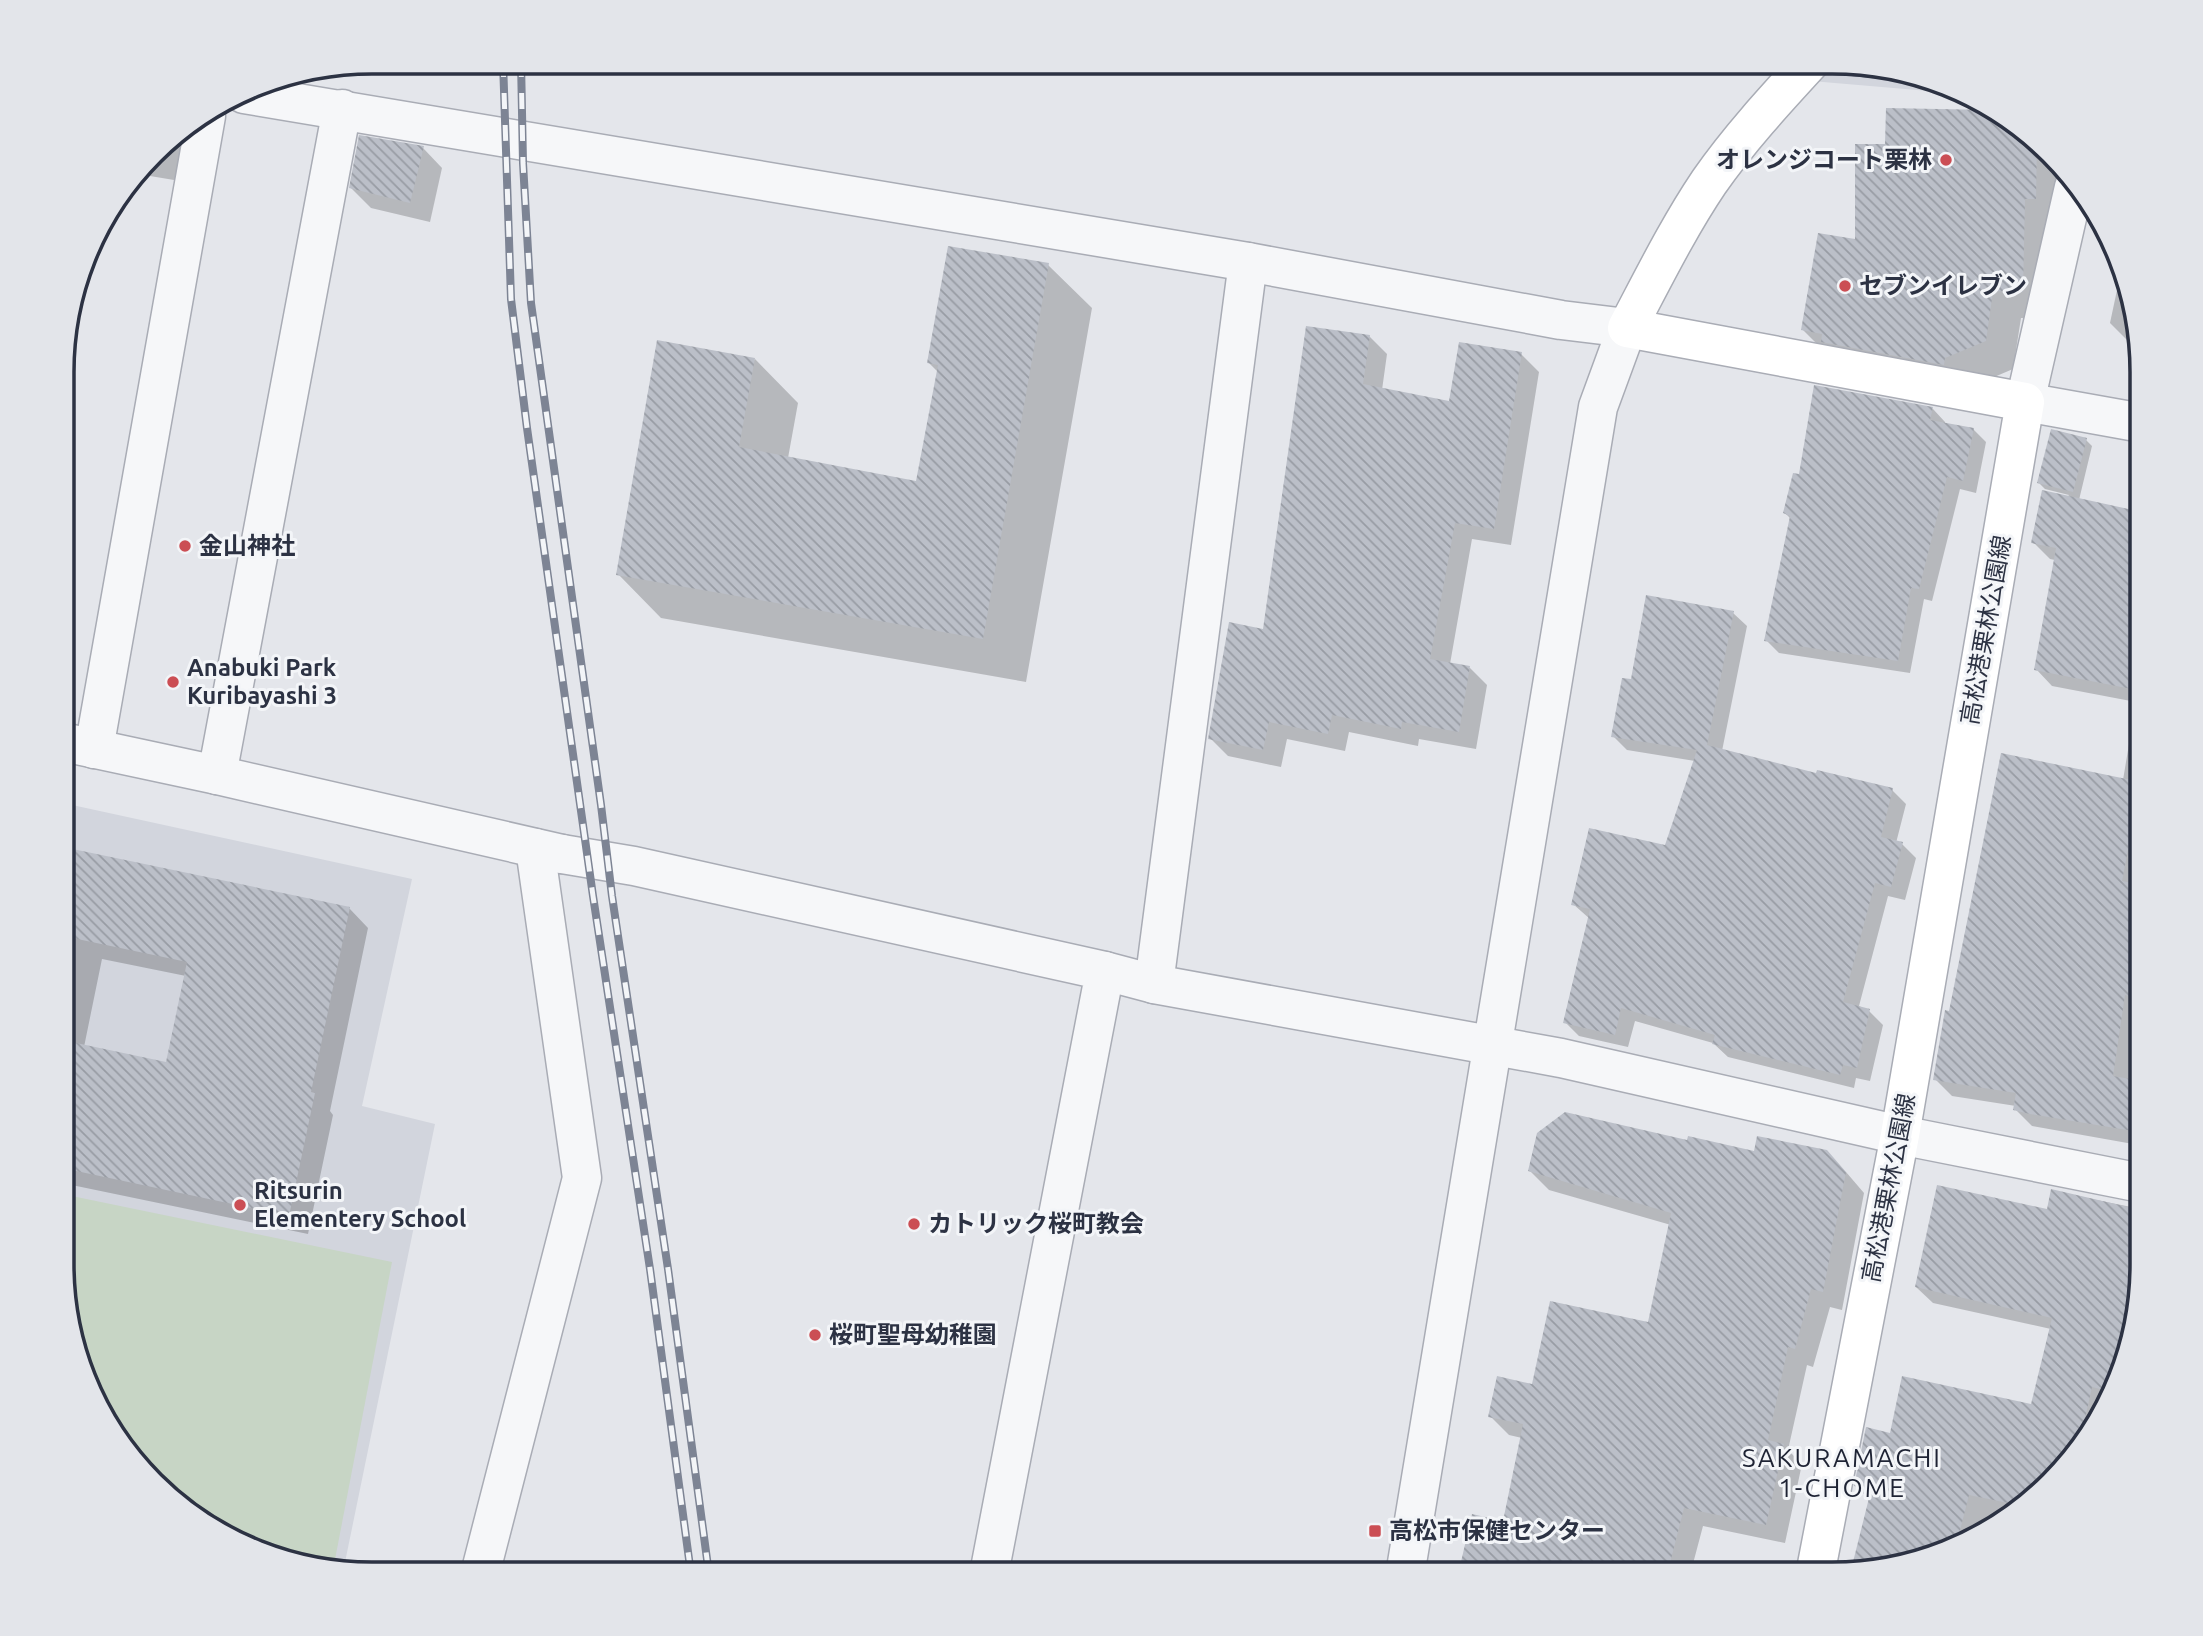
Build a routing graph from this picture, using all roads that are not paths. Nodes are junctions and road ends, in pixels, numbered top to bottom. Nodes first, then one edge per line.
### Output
1 (1799, 74) edge
2 (257, 96) edge
3 (342, 109) junction
4 (204, 125) edge
5 (2072, 196) edge
6 (1248, 262) junction
7 (1627, 328) junction
8 (2025, 402) junction
9 (2130, 421) edge
10 (78, 746) edge
11 (217, 775) junction
12 (548, 851) junction
13 (1105, 971) junction
14 (1154, 985) junction
15 (1494, 1045) junction
16 (1900, 1135) junction
17 (2130, 1181) edge
18 (483, 1562) edge
19 (991, 1562) edge
20 (1407, 1562) edge
21 (1818, 1562) edge

1 - 7 main road
2 - 3 street
3 - 6 street
3 - 11 street
4 - 10 street
5 - 8 street
6 - 7 street
6 - 14 street
7 - 8 main road
7 - 15 street
8 - 9 street
8 - 16 main road, 高松港栗林公園線
10 - 11 street
11 - 12 street
12 - 13 street
12 - 18 street
13 - 14 street
13 - 19 street
14 - 15 street
15 - 16 street
15 - 20 street
16 - 17 street
16 - 21 main road, 高松港栗林公園線

